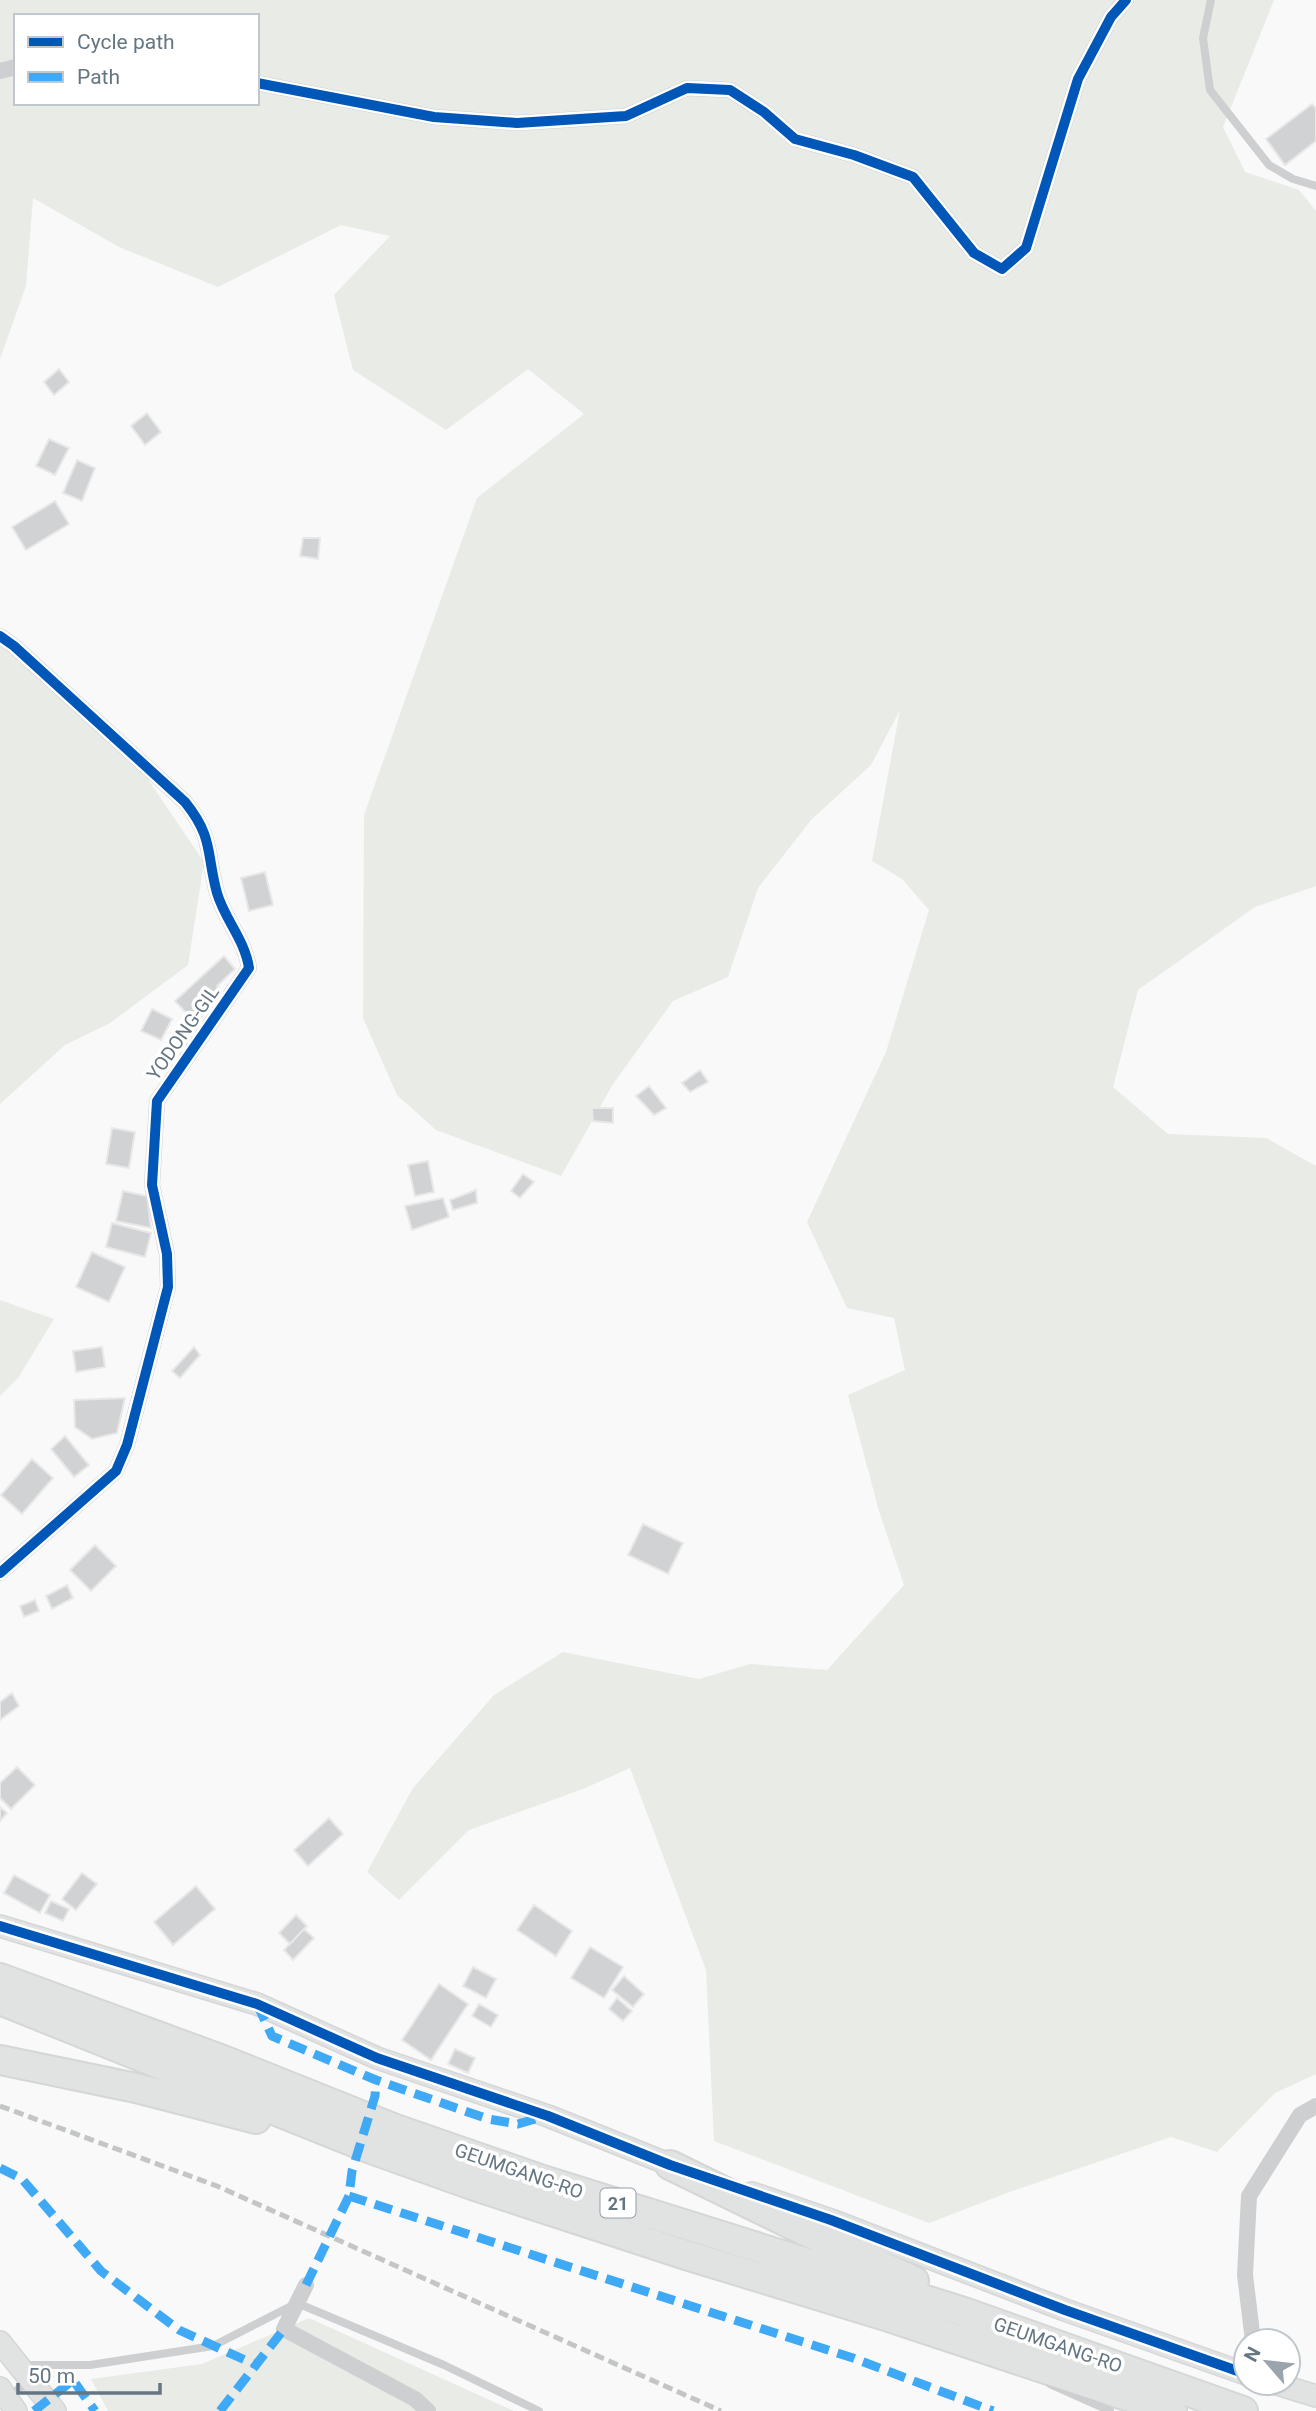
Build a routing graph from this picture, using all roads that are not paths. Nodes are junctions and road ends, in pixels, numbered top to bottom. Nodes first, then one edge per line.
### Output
1 (1126, 0) edge
2 (1210, 0) edge
3 (259, 83) edge
4 (1316, 186) edge
5 (0, 636) edge
6 (0, 1573) edge
7 (0, 1927) edge
8 (0, 1978) edge
9 (0, 2000) edge
10 (0, 2060) edge
11 (1316, 2106) edge
12 (371, 2149) junction
13 (670, 2165) junction
14 (306, 2285) dead end
15 (297, 2303) junction
16 (889, 2317) junction
17 (1251, 2327) edge
18 (0, 2342) edge
19 (1232, 2369) edge
20 (1018, 2370) dead end
21 (25, 2372) junction
22 (1041, 2380) dead end
23 (6, 2400) edge
24 (55, 2411) edge
25 (428, 2411) edge
26 (539, 2411) edge
27 (1110, 2411) edge
28 (1172, 2411) edge
29 (1243, 2411) edge
30 (1257, 2411) edge

1 - 3 street
2 - 4 lane
5 - 6 street, YODONG-GIL
7 - 13 street
8 - 29 highway, GEUMGANG-RO / 21
9 - 12 highway, GEUMGANG-RO / 21
10 - 12 highway
11 - 17 street
12 - 16 highway, GEUMGANG-RO / 21
13 - 19 street
13 - 30 highway
14 - 15 street
15 - 21 lane
15 - 25 street
15 - 26 lane
16 - 20 lane
16 - 28 highway, GEUMGANG-RO / 21
18 - 21 street
21 - 23 lane
21 - 24 street
22 - 27 lane

